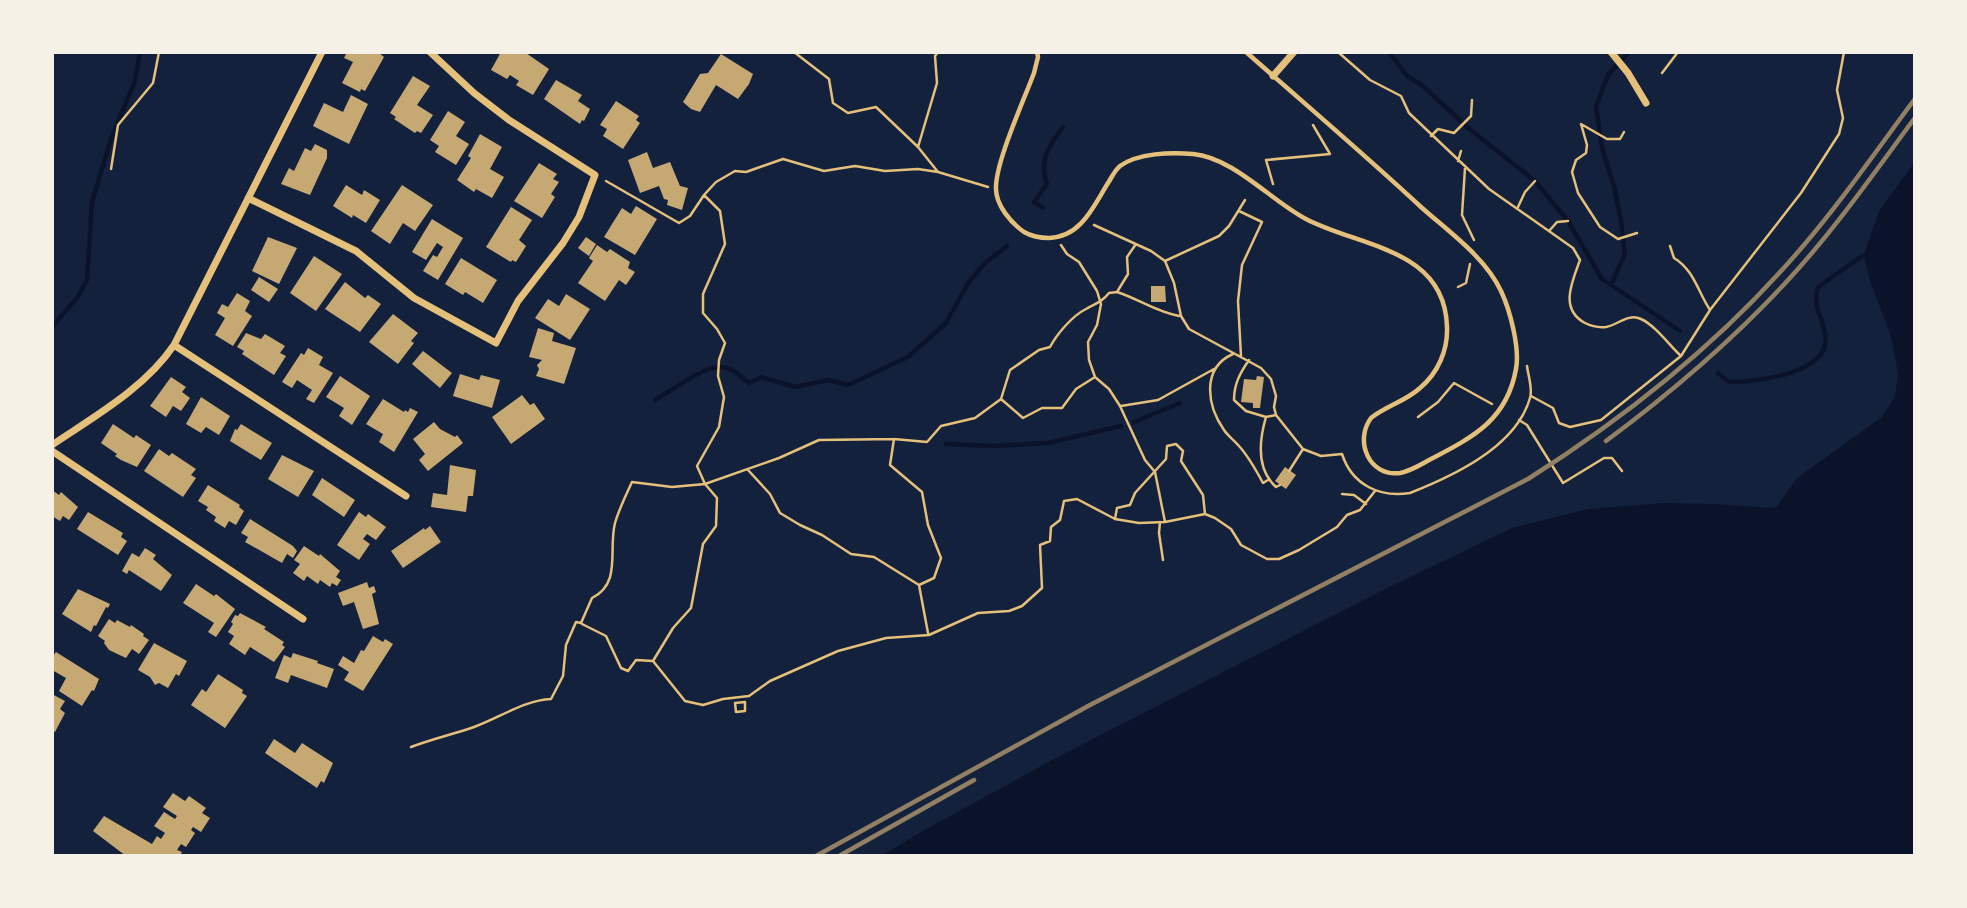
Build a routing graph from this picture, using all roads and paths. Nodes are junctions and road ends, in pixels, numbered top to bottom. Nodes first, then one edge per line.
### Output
1 (159, 52) edge
2 (322, 52) edge
3 (430, 52) edge
4 (794, 52) edge
5 (938, 52) edge
6 (1037, 52) edge
7 (1246, 52) edge
8 (1294, 52) edge
9 (1338, 52) edge
10 (1611, 52) edge
11 (1678, 52) edge
12 (1844, 52) edge
13 (1662, 73) dead end
14 (1273, 76) junction
15 (1472, 100) dead end
16 (1646, 103) dead end
17 (1624, 132) dead end
18 (1431, 136) junction
19 (1324, 139) dead end
20 (918, 147) junction
21 (1461, 151) dead end
22 (1458, 161) junction
23 (111, 169) dead end
24 (938, 172) junction
25 (595, 175) junction
26 (1535, 181) dead end
27 (989, 188) dead end
28 (1275, 191) dead end
29 (704, 195) junction
30 (248, 198) junction
31 (1245, 200) dead end
32 (1518, 208) junction
33 (1239, 211) junction
34 (1568, 220) dead end
35 (1085, 221) junction
36 (1550, 230) junction
37 (1637, 233) dead end
38 (1051, 244) dead end
39 (1136, 244) junction
40 (1670, 246) dead end
41 (1165, 261) junction
42 (1471, 264) dead end
43 (1458, 287) dead end
44 (1117, 292) junction
45 (1101, 304) junction
46 (1710, 310) junction
47 (1181, 316) junction
48 (174, 345) junction
49 (1235, 353) junction
50 (1241, 356) junction
51 (1681, 356) junction
52 (1250, 360) junction
53 (1217, 367) junction
54 (1095, 377) junction
55 (1001, 399) junction
56 (1492, 404) dead end
57 (1120, 406) junction
58 (1276, 415) junction
59 (1266, 417) junction
60 (1418, 417) dead end
61 (1519, 419) junction
62 (894, 439) junction
63 (52, 445) edge
64 (1303, 449) junction
65 (52, 451) edge
66 (748, 470) junction
67 (1289, 471) dead end
68 (1622, 471) dead end
69 (1156, 472) junction
70 (1268, 480) junction
71 (705, 484) junction
72 (1280, 485) dead end
73 (1375, 491) junction
74 (1342, 494) dead end
75 (406, 496) dead end
76 (1366, 504) junction
77 (1205, 514) junction
78 (1115, 519) junction
79 (1160, 522) junction
80 (1165, 522) junction
81 (1163, 560) dead end
82 (919, 585) junction
83 (303, 619) dead end
84 (581, 624) junction
85 (929, 635) junction
86 (653, 661) junction
87 (739, 697) junction
88 (740, 702) dead end
89 (411, 747) dead end

1 - 23 path
2 - 30 street
3 - 25 street
4 - 20 path
5 - 20 path
6 - 35 lane
7 - 14 lane
8 - 14 street
9 - 18 path
10 - 16 street
11 - 13 path
12 - 46 path
14 - 35 lane
15 - 18 path
17 - 37 path
18 - 22 path
19 - 28 path
20 - 24 path
21 - 22 path
22 - 32 path
24 - 27 path
24 - 29 path
25 - 29 path
25 - 30 street
26 - 32 path
29 - 71 path
30 - 48 street
31 - 33 path
32 - 36 path
33 - 41 path
33 - 50 path
34 - 36 path
35 - 39 path
36 - 51 path
38 - 45 path
39 - 41 path
39 - 44 path
40 - 46 path
41 - 47 path
42 - 43 path
44 - 45 path
44 - 47 path
45 - 54 path
45 - 55 path
46 - 51 path
47 - 49 path
48 - 63 street
48 - 75 street
49 - 50 path
49 - 53 path
50 - 52 path
51 - 61 path
52 - 58 path
52 - 59 path
53 - 57 path
53 - 70 path
54 - 55 path
54 - 57 path
55 - 62 path
56 - 60 path
57 - 69 path
58 - 59 path
58 - 64 path
59 - 70 path
61 - 68 path
61 - 73 path
62 - 66 path
62 - 82 path
64 - 67 path
64 - 73 path
65 - 83 street
66 - 71 path
66 - 82 path
69 - 77 path
69 - 78 path
69 - 80 path
70 - 72 path
71 - 84 path
71 - 86 path
73 - 76 path
74 - 76 path
76 - 77 path
77 - 80 path
78 - 79 path
78 - 85 path
79 - 80 path
79 - 81 path
82 - 85 path
84 - 86 path
84 - 89 path
85 - 87 path
86 - 87 path
87 - 88 path

